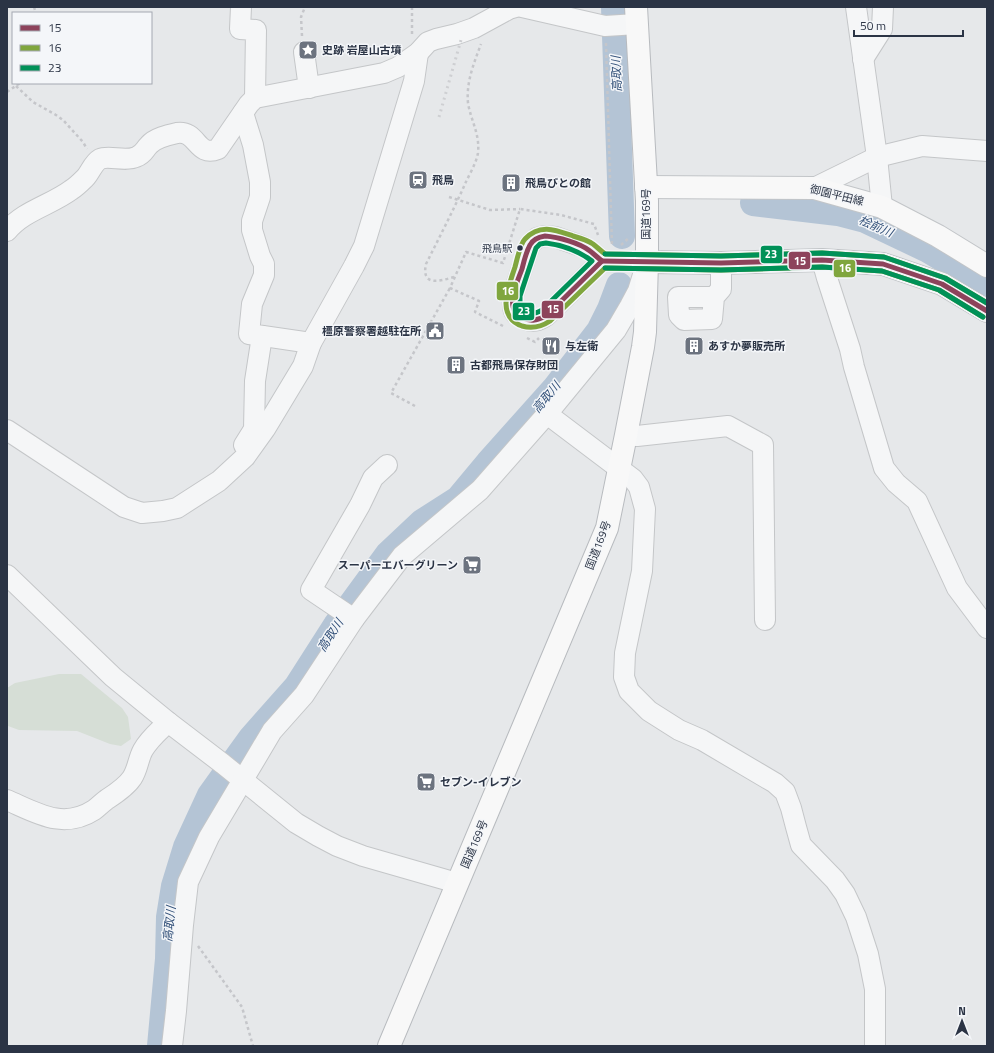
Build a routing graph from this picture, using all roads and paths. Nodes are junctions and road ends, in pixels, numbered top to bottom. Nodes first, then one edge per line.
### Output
1 (241, 7) edge
2 (305, 7) edge
3 (412, 7) edge
4 (516, 7) edge
5 (522, 7) edge
6 (856, 7) edge
7 (883, 7) edge
8 (300, 12) dead end
9 (636, 16) edge
10 (301, 17) junction
11 (488, 20) junction
12 (605, 26) junction
13 (302, 30) dead end
14 (304, 52) dead end
15 (418, 53) junction
16 (863, 59) junction
17 (19, 84) edge
18 (16, 86) junction
19 (309, 88) junction
20 (7, 92) edge
21 (249, 106) junction
22 (987, 151) edge
23 (877, 157) junction
24 (95, 164) junction
25 (646, 188) junction
26 (814, 188) junction
27 (449, 197) dead end
28 (458, 200) junction
29 (882, 207) junction
30 (520, 209) dead end
31 (7, 231) edge
32 (607, 255) junction
33 (822, 260) junction
34 (647, 262) junction
35 (721, 263) junction
36 (987, 266) edge
37 (454, 277) dead end
38 (450, 288) dead end
39 (714, 297) dead end
40 (987, 311) edge
41 (262, 336) junction
42 (311, 343) junction
43 (415, 406) dead end
44 (547, 414) junction
45 (7, 430) edge
46 (626, 435) junction
47 (245, 457) junction
48 (387, 465) dead end
49 (619, 468) junction
50 (7, 575) edge
51 (348, 615) junction
52 (765, 620) dead end
53 (987, 628) edge
54 (168, 722) junction
55 (234, 773) junction
56 (7, 800) edge
57 (457, 883) junction
58 (183, 924) junction
59 (172, 1046) edge
60 (254, 1046) edge
61 (389, 1046) edge
62 (875, 1046) edge

1 - 21 street
2 - 10 path
3 - 15 path
4 - 11 street
5 - 12 street
6 - 16 street
7 - 16 street
8 - 10 path
9 - 12 street
9 - 25 main road, 国道169号
10 - 13 path
11 - 15 street
11 - 28 path
12 - 32 path
14 - 19 street
15 - 19 street
15 - 42 street
16 - 23 street
17 - 18 path
18 - 20 path
18 - 24 path
19 - 21 street
21 - 24 street
21 - 41 street
22 - 23 street
23 - 26 street
23 - 29 street
24 - 31 street
25 - 26 main road, 御園平田線
25 - 34 main road, 国道169号
26 - 29 main road, 御園平田線
27 - 28 path
28 - 30 path
28 - 37 path
29 - 36 main road, 御園平田線
32 - 32 street
32 - 34 street
33 - 35 main road
33 - 40 main road
33 - 53 street
34 - 35 main road
34 - 44 street
34 - 46 main road, 国道169号
35 - 39 street
38 - 43 path
41 - 42 street
41 - 47 street
42 - 47 street
44 - 49 street
44 - 51 street
45 - 47 street
46 - 49 main road, 国道169号
46 - 52 street
48 - 51 street
49 - 57 main road, 国道169号
49 - 62 street
50 - 54 street
51 - 55 street
54 - 55 street
54 - 56 street
55 - 57 street
55 - 58 street
57 - 61 main road, 国道169号
58 - 59 street
58 - 60 path

